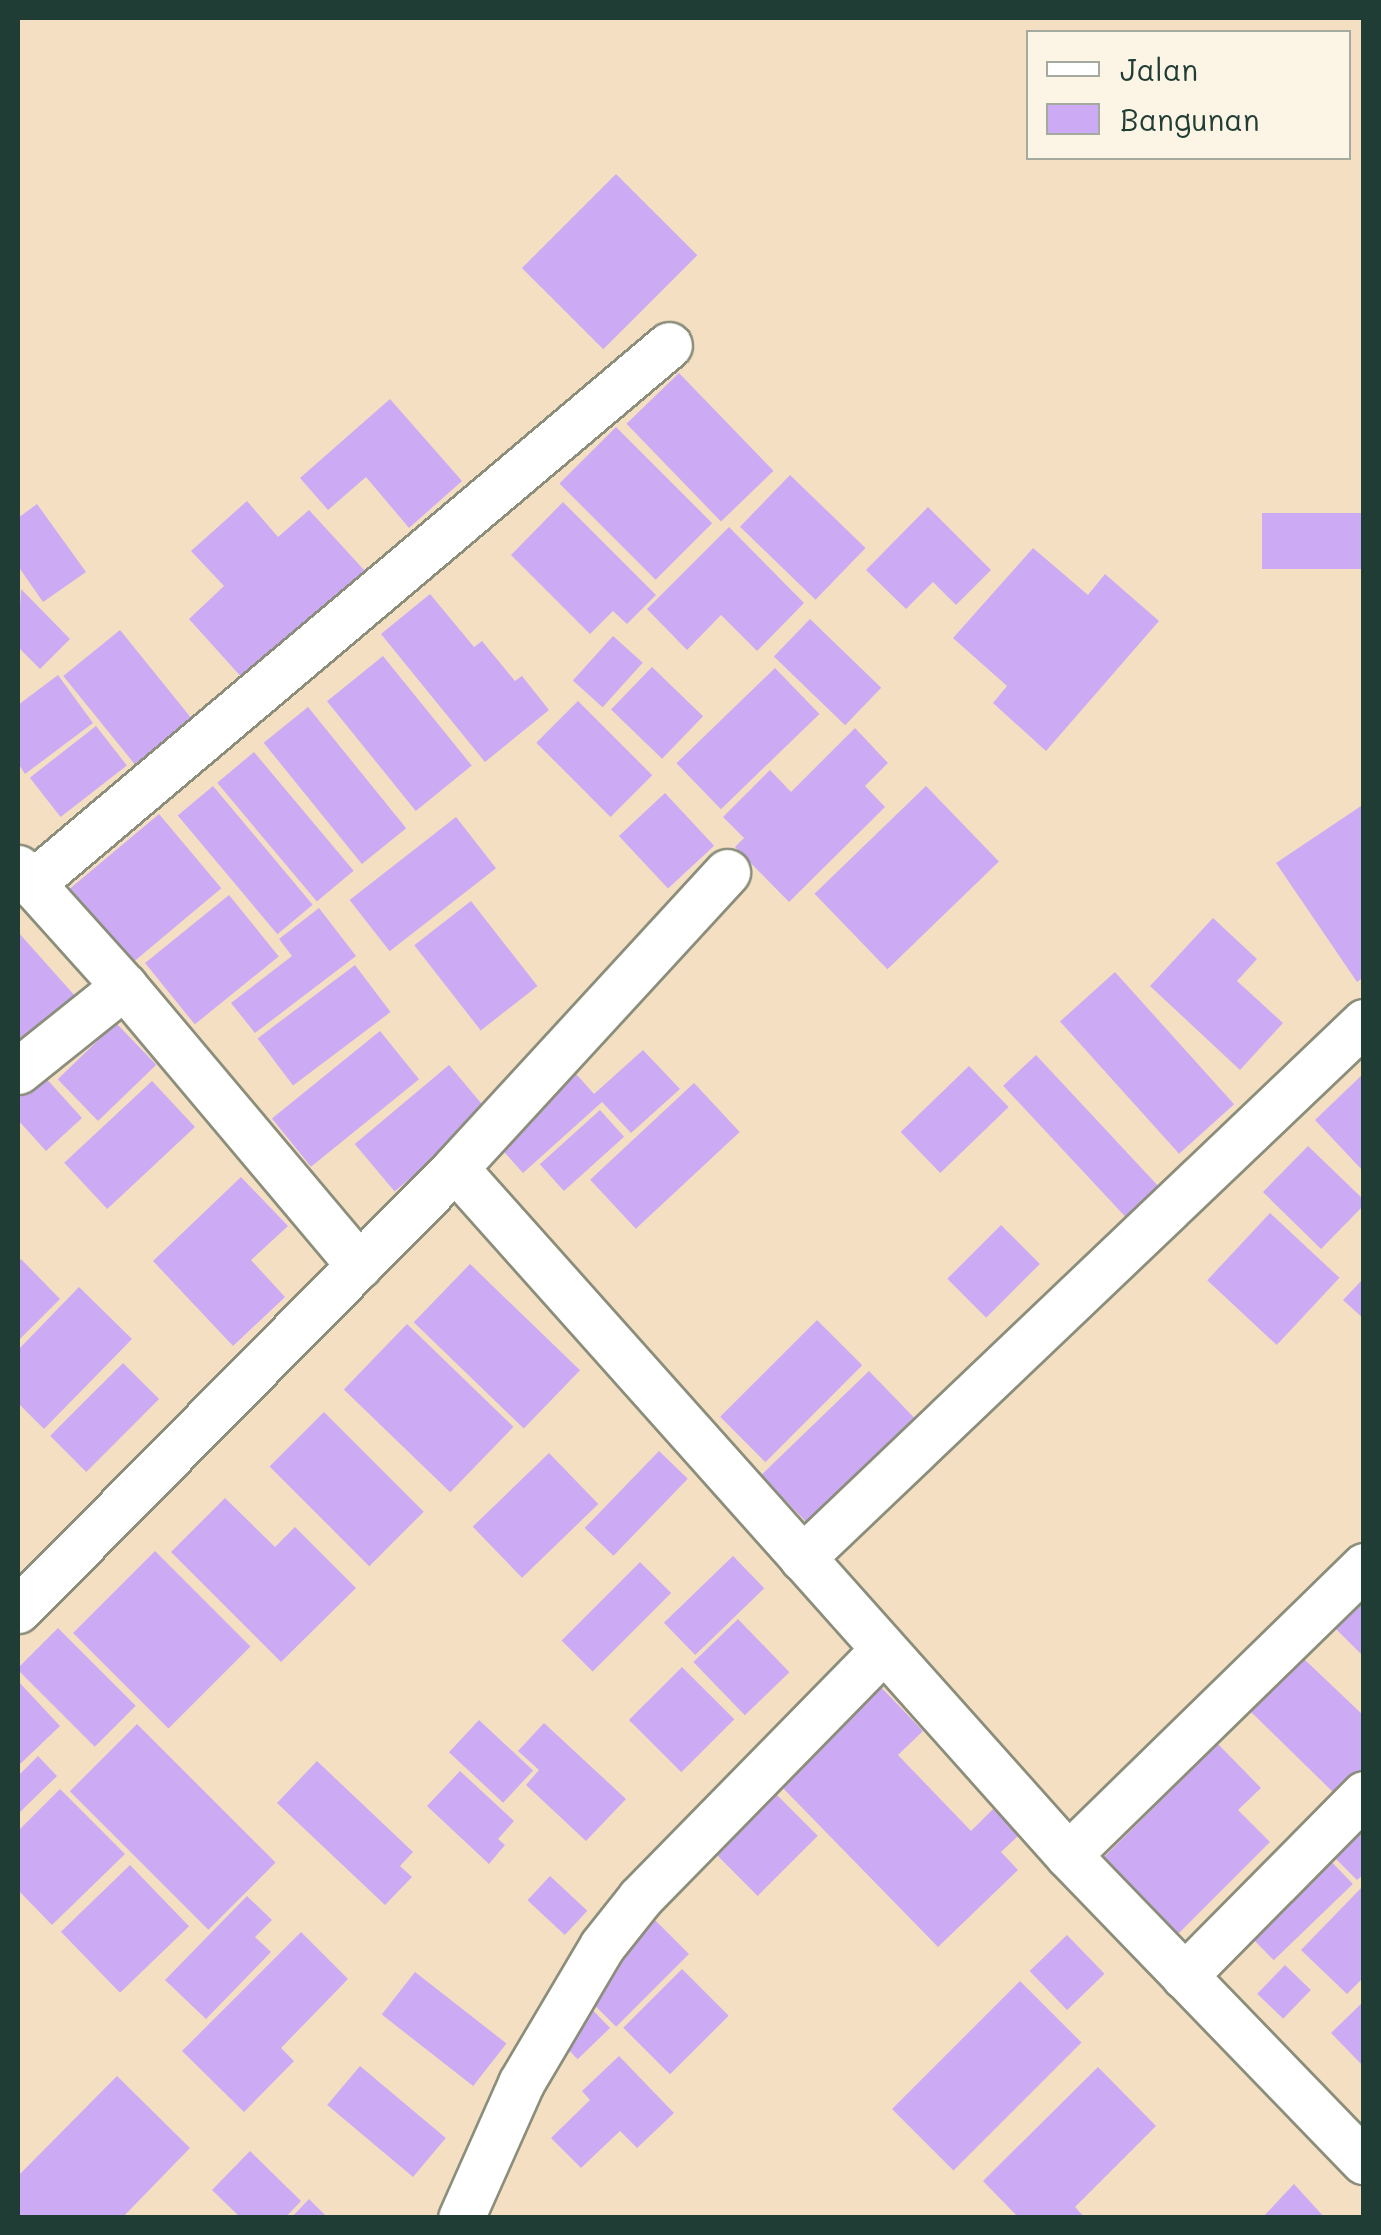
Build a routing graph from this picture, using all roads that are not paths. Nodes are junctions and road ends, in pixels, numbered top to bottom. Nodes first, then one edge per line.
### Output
1 (669, 344) dead end
2 (727, 872) dead end
3 (24, 876) edge
4 (124, 986) junction
5 (1364, 1022) edge
6 (18, 1071) edge
7 (454, 1168) junction
8 (358, 1265) junction
9 (802, 1558) junction
10 (1364, 1566) edge
11 (18, 1610) edge
12 (882, 1651) junction
13 (1364, 1794) edge
14 (1068, 1855) junction
15 (1184, 1976) junction
16 (1364, 2161) edge
17 (460, 2218) edge

1 - 3 street
2 - 7 street
3 - 4 street
4 - 6 street
4 - 8 street
5 - 9 street
7 - 8 street
7 - 9 street
8 - 11 street
9 - 12 street
10 - 14 street
12 - 14 street
12 - 17 street
13 - 15 street
14 - 15 street
15 - 16 street

